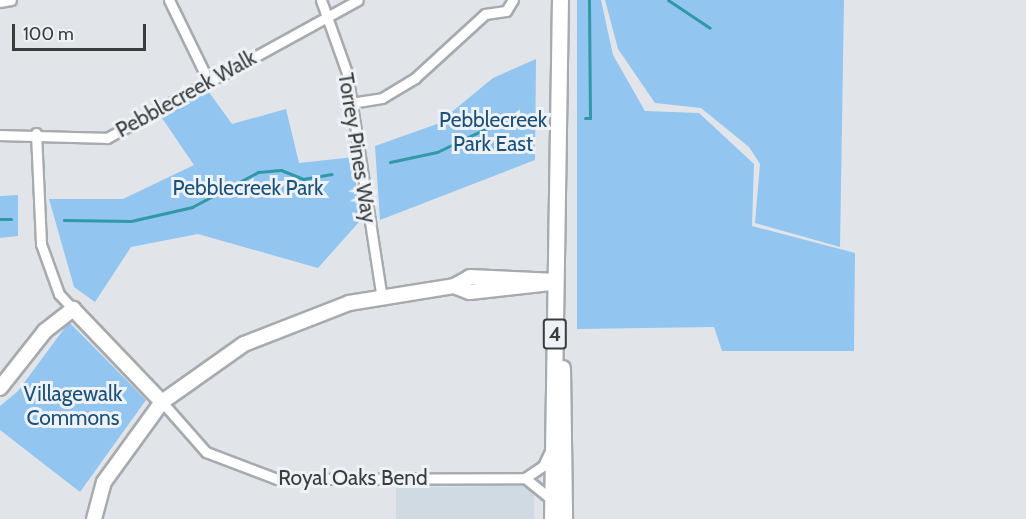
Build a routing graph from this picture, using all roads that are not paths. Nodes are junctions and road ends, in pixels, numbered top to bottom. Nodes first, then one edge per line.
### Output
1 (11, 0) edge
2 (169, 0) edge
3 (321, 0) edge
4 (358, 0) edge
5 (513, 0) edge
6 (560, 0) edge
7 (0, 2) edge
8 (328, 20) junction
9 (207, 78) junction
10 (351, 103) junction
11 (36, 133) junction
12 (0, 135) edge
13 (556, 281) junction
14 (382, 299) junction
15 (73, 309) junction
16 (0, 388) edge
17 (162, 402) junction
18 (552, 448) junction
19 (525, 478) junction
20 (552, 500) junction
21 (94, 519) edge
22 (552, 519) edge
23 (564, 519) edge

1 - 7 street
2 - 9 street
3 - 8 street, Torrey Pines Way
4 - 8 street, Pebblecreek Walk
5 - 10 street
6 - 13 main road, 4
8 - 9 street, Pebblecreek Walk
8 - 10 street, Torrey Pines Way
9 - 11 street, Pebblecreek Walk
10 - 14 street, Torrey Pines Way
11 - 12 street, Pebblecreek Walk
11 - 15 street, Royal Oaks Bend
13 - 14 street
13 - 18 main road, 4
13 - 23 main road
14 - 17 street
15 - 16 street
15 - 17 street, Royal Oaks Bend
17 - 19 street, Royal Oaks Bend
17 - 21 street
18 - 19 street
18 - 20 main road, 4
19 - 20 street
20 - 22 main road, 4

